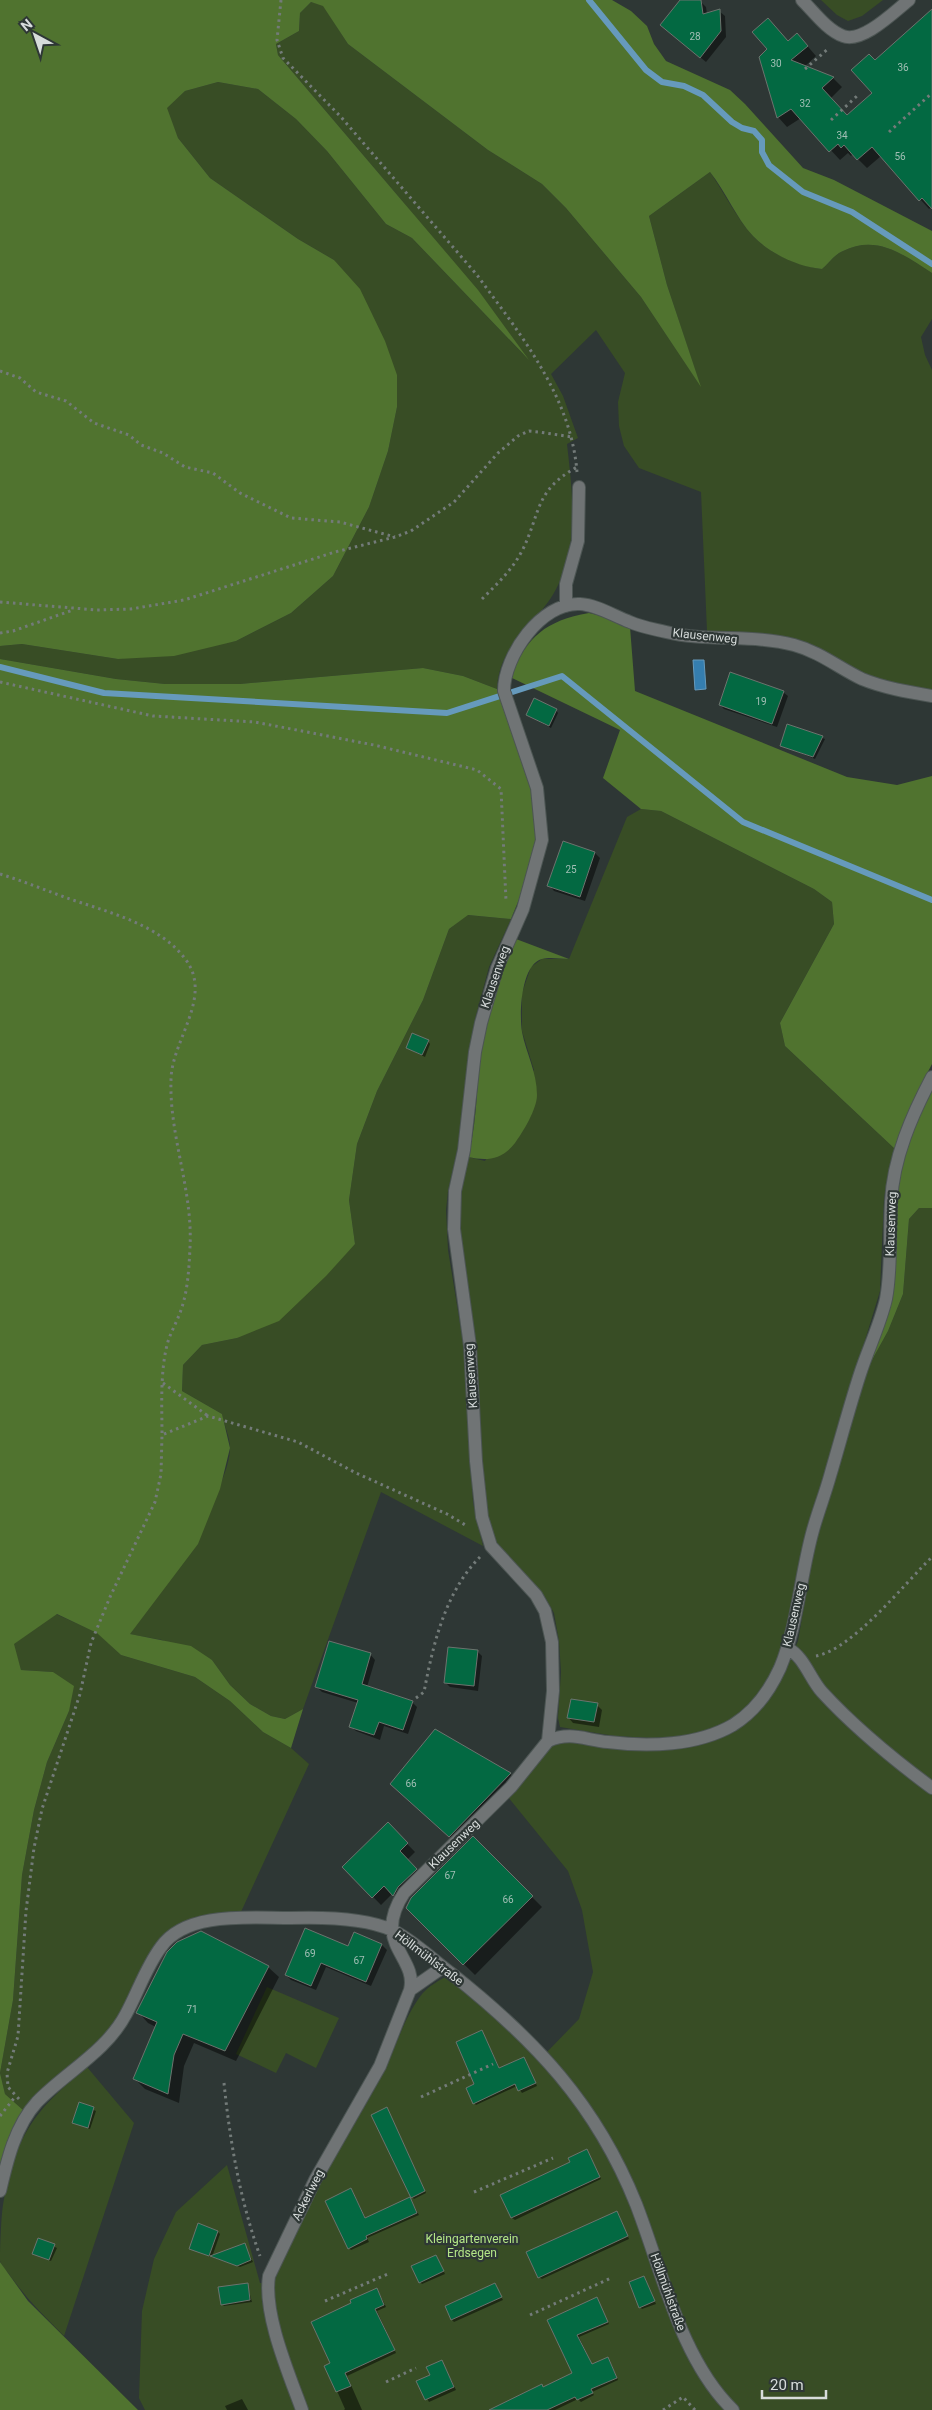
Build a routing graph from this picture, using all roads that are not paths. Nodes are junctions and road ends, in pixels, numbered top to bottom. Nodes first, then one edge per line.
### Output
1 (802, 0) edge
2 (909, 0) edge
3 (578, 487) road end
4 (566, 606) junction
5 (932, 696) edge
6 (932, 1077) edge
7 (792, 1651) junction
8 (548, 1741) junction
9 (932, 1788) edge
10 (393, 1930) junction
11 (443, 1967) junction
12 (410, 1990) junction
13 (0, 2191) edge
14 (302, 2410) edge
15 (733, 2410) edge

1 - 2 street
3 - 4 street
4 - 5 street, Klausenweg
4 - 8 street, Klausenweg
6 - 7 street, Klausenweg
7 - 8 street, Klausenweg
7 - 9 street
8 - 10 street, Klausenweg
10 - 11 street, Höllmühlstraße
10 - 12 street
10 - 13 street, Höllmühlstraße
11 - 12 street
11 - 15 street, Höllmühlstraße
12 - 14 street, Ackerlweg

